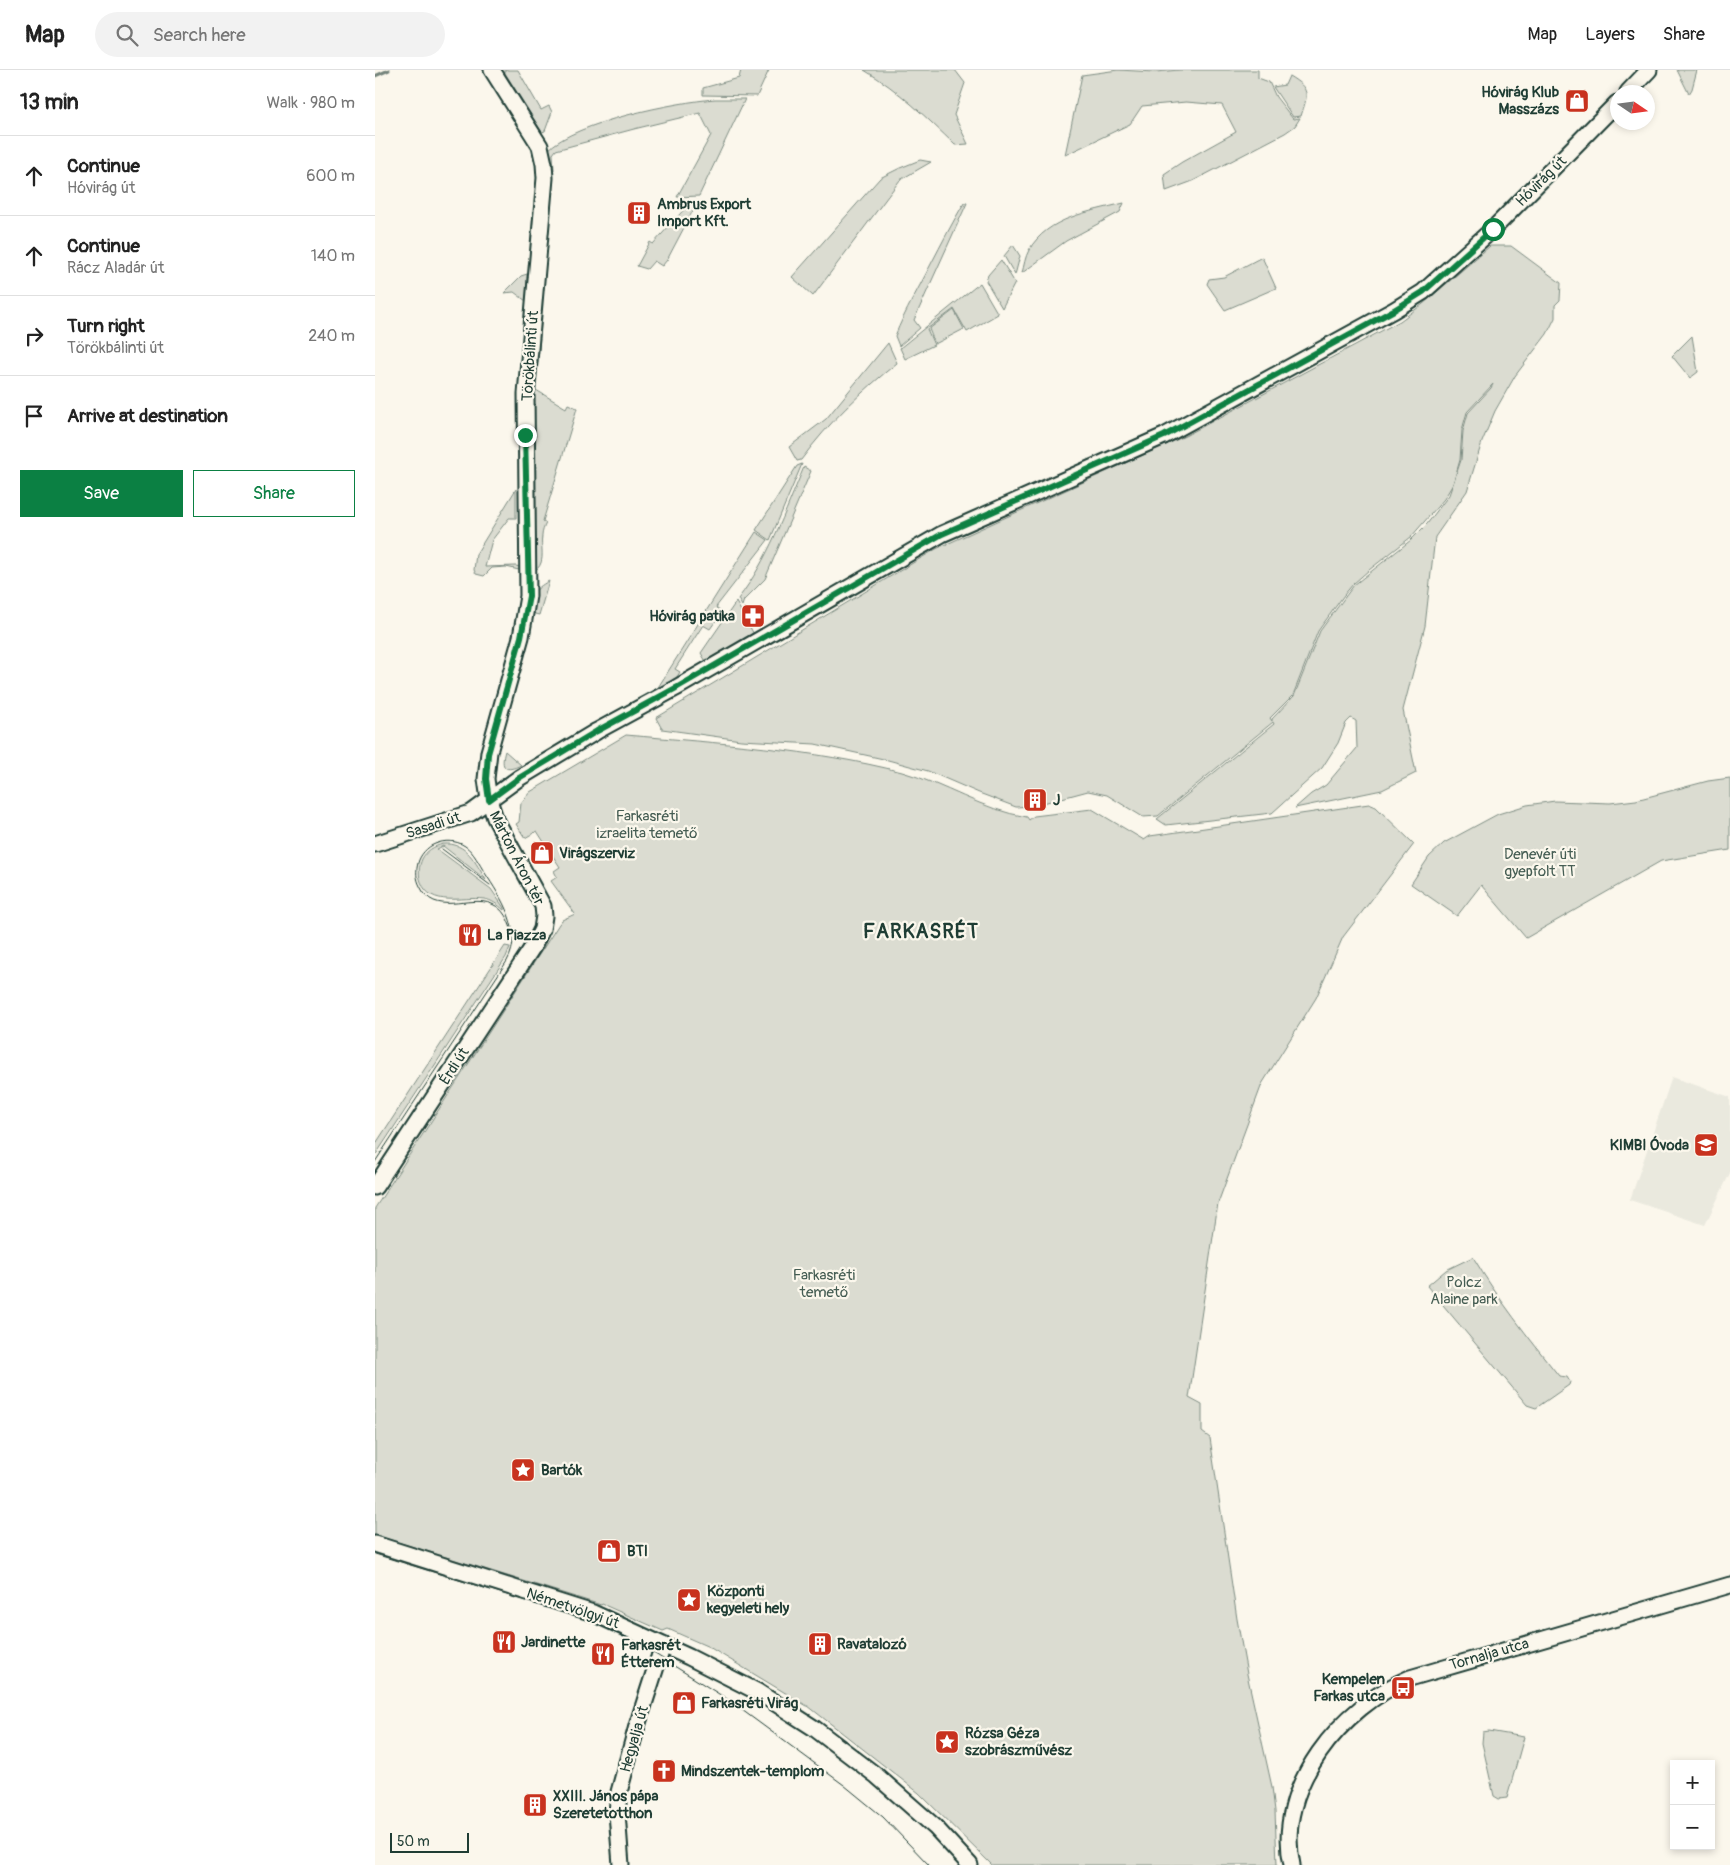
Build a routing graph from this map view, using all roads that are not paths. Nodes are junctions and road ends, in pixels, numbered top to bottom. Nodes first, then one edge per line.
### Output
1 (492, 70) edge
2 (1649, 70) edge
3 (1635, 85) edge
4 (1610, 111) edge
5 (489, 800) junction
6 (375, 844) edge
7 (534, 945) joint
8 (375, 1187) edge
9 (375, 1544) edge
10 (1730, 1585) edge
11 (663, 1645) junction
12 (621, 1865) edge
13 (970, 1865) edge
14 (1291, 1865) edge

1 - 5 street, Törökbálinti út
2 - 3 street
4 - 5 street, Hóvirág út
5 - 6 street, Sasadi út
5 - 7 street, Márton Áron tér
7 - 8 street, Érdi út
9 - 11 street, Németvölgyi út
10 - 14 street, Tornalja utca
11 - 12 street, Hegyalja út
11 - 13 street, Németvölgyi út

